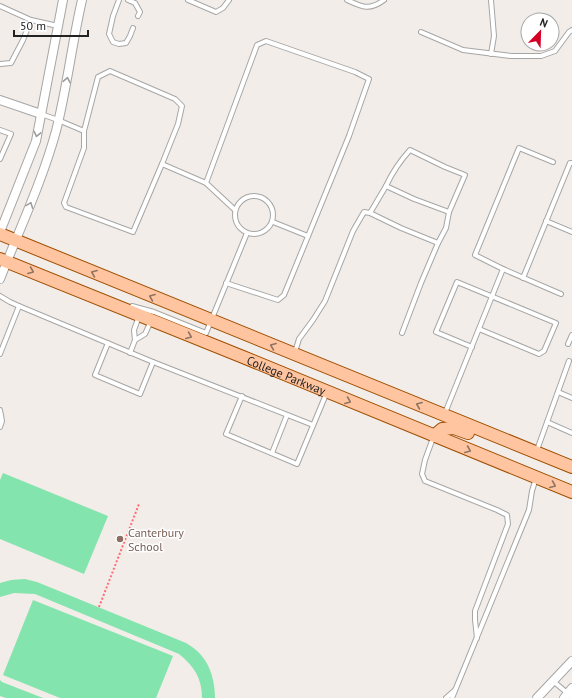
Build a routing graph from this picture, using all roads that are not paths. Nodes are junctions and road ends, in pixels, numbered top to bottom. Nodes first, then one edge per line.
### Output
1 (63, 0) edge
2 (82, 0) edge
3 (119, 0) edge
4 (128, 0) edge
5 (188, 0) edge
6 (229, 0) edge
7 (347, 0) edge
8 (384, 0) edge
9 (491, 0) edge
10 (0, 6) edge
11 (138, 16) dead end
12 (31, 20) junction
13 (58, 26) junction
14 (133, 28) dead end
15 (572, 30) edge
16 (421, 32) dead end
17 (491, 54) junction
18 (0, 64) edge
19 (0, 100) edge
20 (41, 114) junction
21 (58, 120) junction
22 (0, 130) edge
23 (84, 131) junction
24 (0, 159) edge
25 (553, 162) dead end
26 (572, 163) edge
27 (162, 164) junction
28 (206, 183) junction
29 (386, 186) junction
30 (235, 210) junction
31 (450, 212) junction
32 (370, 213) junction
33 (546, 221) junction
34 (273, 222) junction
35 (572, 232) edge
36 (0, 233) edge
37 (247, 233) junction
38 (308, 236) junction
39 (16, 241) junction
40 (438, 243) junction
41 (4, 260) edge
42 (503, 269) junction
43 (523, 278) junction
44 (0, 279) edge
45 (226, 283) junction
46 (561, 294) dead end
47 (0, 296) edge
48 (492, 297) junction
49 (98, 299) junction
50 (19, 306) junction
51 (145, 318) junction
52 (211, 320) junction
53 (479, 329) junction
54 (402, 333) dead end
55 (572, 335) edge
56 (135, 340) junction
57 (108, 343) junction
58 (568, 344) dead end
59 (472, 347) junction
60 (130, 352) junction
61 (0, 354) edge
62 (295, 354) junction
63 (569, 360) dead end
64 (153, 362) junction
65 (327, 392) junction
66 (558, 392) junction
67 (242, 396) junction
68 (572, 398) edge
69 (0, 410) edge
70 (288, 415) junction
71 (444, 415) junction
72 (548, 422) junction
73 (313, 425) junction
74 (0, 427) edge
75 (572, 433) edge
76 (434, 436) junction
77 (522, 447) junction
78 (272, 453) junction
79 (536, 453) junction
80 (572, 467) edge
81 (537, 478) junction
82 (572, 492) edge
83 (477, 638) junction
84 (572, 661) edge
85 (553, 681) junction
86 (456, 688) junction
87 (569, 694) edge
88 (446, 698) edge
89 (452, 698) edge
90 (537, 698) edge

1 - 13 street
21 -> 2 street
3 - 14 lane
4 - 11 lane
5 - 6 lane
7 - 8 lane
9 - 17 lane
10 - 12 lane
12 - 13 lane
12 - 18 lane
13 - 20 street
15 - 17 lane
16 - 17 lane
19 - 20 street
20 - 21 lane
20 -> 36 street
21 - 23 lane
39 -> 21 street
22 - 24 lane
23 - 27 lane
23 - 27 lane
25 - 42 lane
26 - 33 lane
27 - 28 lane
28 - 30 lane
28 - 38 lane
29 - 31 lane
29 - 31 lane
29 - 32 lane
30 - 34 lane
30 - 37 lane
31 - 40 lane
32 - 40 lane
32 - 62 lane
33 - 35 lane
33 - 43 lane
34 - 37 lane
34 - 38 lane
36 - 39 main road, College Parkway
37 - 45 lane
38 - 45 lane
39 - 41 street
52 -> 39 main road, College Parkway
40 - 54 lane
41 - 44 street
41 -> 49 main road, College Parkway
42 - 43 lane
42 - 48 lane
43 - 46 lane
45 - 52 lane
47 - 50 lane
48 - 53 lane
48 - 53 lane
48 - 59 lane
49 - 51 main road, College Parkway
49 - 52 lane
50 - 57 lane
50 - 61 lane
51 - 56 lane
51 - 56 lane
51 -> 65 main road, College Parkway
62 -> 52 main road, College Parkway
53 - 59 lane
55 - 58 lane
56 - 60 lane
57 - 60 lane
57 - 64 lane
59 - 71 lane
60 - 64 lane
71 -> 62 main road, College Parkway
63 - 66 lane
64 - 67 lane
65 - 73 lane
65 -> 76 main road, College Parkway
66 - 68 lane
66 - 72 lane
67 - 70 lane
67 - 78 lane
69 - 74 lane
70 - 73 lane
70 - 78 lane
71 - 77 main road, College Parkway
72 - 75 lane
72 - 79 lane
73 - 78 lane
76 - 77 main road
76 -> 81 main road, College Parkway
76 - 83 lane
77 - 79 main road, College Parkway
79 - 80 main road, College Parkway
81 -> 82 main road, College Parkway
81 - 83 lane
83 - 86 lane
84 - 85 street
85 - 87 lane
85 - 90 street
86 - 88 lane
86 - 89 lane

